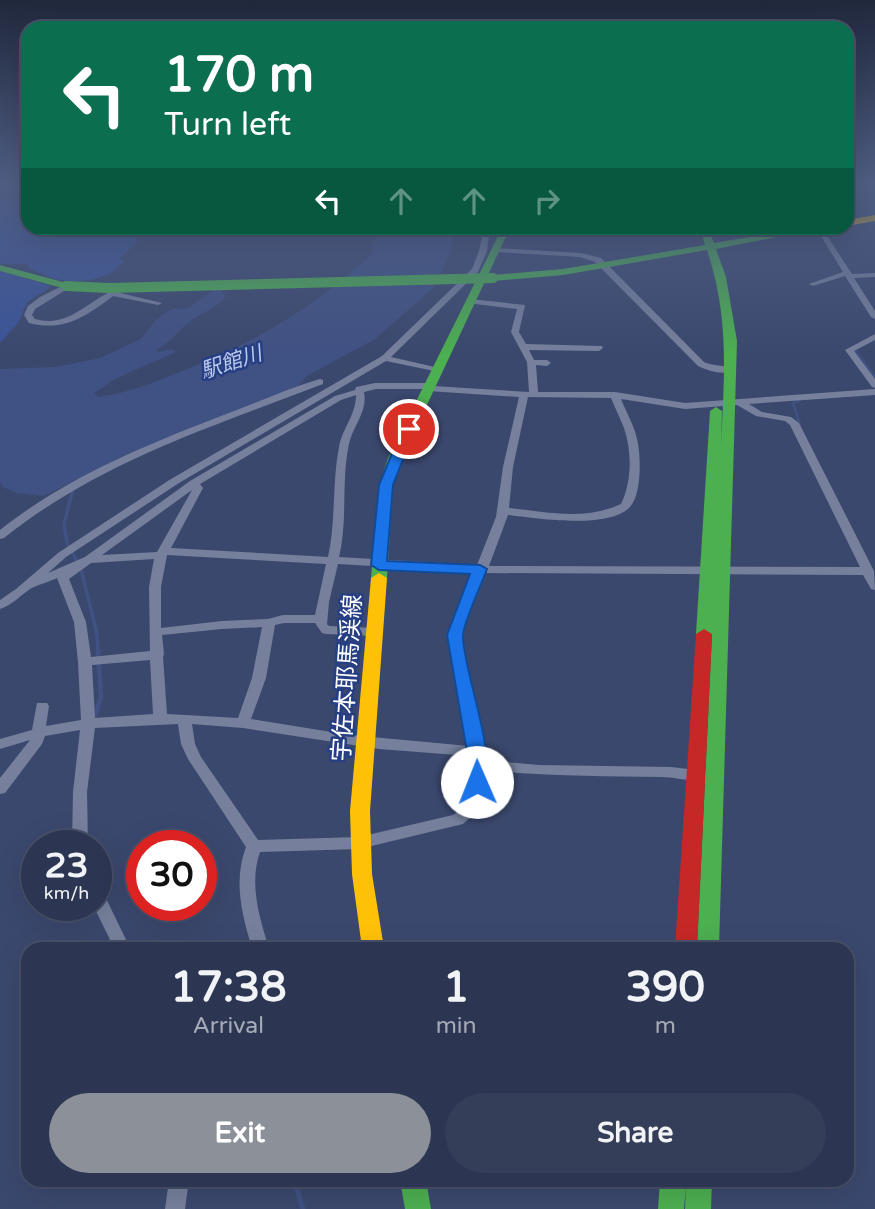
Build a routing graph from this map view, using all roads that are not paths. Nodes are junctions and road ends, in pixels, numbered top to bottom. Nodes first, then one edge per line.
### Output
1 (491, 240) edge
2 (494, 240) edge
3 (525, 240) edge
4 (702, 240) edge
5 (705, 240) edge
6 (745, 240) edge
7 (827, 240) edge
8 (706, 247) junction
9 (603, 265) junction
10 (0, 268) edge
11 (848, 274) junction
12 (875, 275) edge
13 (813, 284) dead end
14 (66, 286) junction
15 (470, 301) junction
16 (158, 303) dead end
17 (875, 317) edge
18 (875, 337) edge
19 (523, 347) junction
20 (599, 348) dead end
21 (385, 358) junction
22 (531, 362) junction
23 (547, 363) dead end
24 (436, 370) junction
25 (725, 370) junction
26 (320, 382) dead end
27 (875, 385) edge
28 (428, 387) junction
29 (359, 389) junction
30 (875, 392) edge
31 (529, 394) junction
32 (615, 395) junction
33 (728, 402) junction
34 (194, 483) junction
35 (504, 510) junction
36 (0, 536) edge
37 (163, 553) junction
38 (86, 560) junction
39 (332, 562) junction
40 (379, 565) junction
41 (480, 569) junction
42 (715, 570) junction
43 (867, 571) junction
44 (875, 586) edge
45 (20, 592) junction
46 (0, 605) edge
47 (0, 616) edge
48 (321, 619) junction
49 (269, 624) junction
50 (156, 632) junction
51 (374, 632) junction
52 (158, 654) junction
53 (85, 662) junction
54 (42, 706) dead end
55 (184, 719) junction
56 (160, 720) junction
57 (243, 723) junction
58 (88, 725) junction
59 (39, 733) junction
60 (365, 742) junction
61 (0, 744) edge
62 (477, 758) junction
63 (696, 774) junction
64 (715, 777) junction
65 (0, 789) edge
66 (80, 830) edge
67 (359, 842) junction
68 (254, 846) junction
69 (109, 921) edge
70 (119, 942) edge
71 (259, 942) edge
72 (372, 942) edge
73 (686, 942) edge
74 (708, 942) edge
75 (178, 1187) edge
76 (413, 1187) edge
77 (673, 1187) edge
78 (699, 1187) edge
79 (175, 1209) edge
80 (418, 1209) edge
81 (671, 1209) edge
82 (698, 1209) edge

1 - 21 street
2 - 15 main road, 宇佐本耶馬渓線
3 - 9 street
4 - 8 main road
5 - 8 main road
6 - 8 main road
7 - 11 street
8 - 9 main road
8 - 25 main road
9 - 14 main road, bridge
9 - 25 street
10 - 14 main road
11 - 12 street
11 - 13 street
11 - 17 street
14 - 16 street
15 - 19 street
15 - 24 main road, 宇佐本耶馬渓線
18 - 27 street
19 - 20 street
19 - 22 street
21 - 24 street
21 - 45 street
22 - 23 street
22 - 31 street
24 - 28 main road, 宇佐本耶馬渓線
25 - 33 main road
26 - 36 street
28 - 29 street
28 - 31 street
28 - 40 main road, 宇佐本耶馬渓線
29 - 34 street
29 - 39 street
30 - 33 street
31 - 32 street
31 - 35 street
32 - 33 street
32 - 35 street
33 - 42 main road
33 - 43 street
34 - 37 street
34 - 38 street
35 - 41 street
37 - 38 street
37 - 39 street
37 - 50 street
38 - 45 street
38 - 53 street
39 - 40 street
39 - 48 street
40 - 41 street
40 - 51 main road, 宇佐本耶馬渓線
41 - 42 street
41 - 62 street
42 - 43 street
42 - 63 main road
42 - 64 main road
43 - 44 street
45 - 46 street
45 - 47 street
48 - 49 street
48 - 51 street
49 - 50 street
49 - 57 street
50 - 52 street
51 - 60 main road, 宇佐本耶馬渓線
52 - 53 street
52 - 56 street
53 - 58 street
54 - 59 street
55 - 56 street
55 - 57 street
55 - 68 street
56 - 58 street
57 - 60 street
58 - 59 street
58 - 66 street
59 - 61 street
59 - 65 street
60 - 62 street
60 - 67 main road, 宇佐本耶馬渓線
62 - 63 street
62 - 67 street
63 - 64 street
63 - 73 main road
64 - 74 main road
67 - 68 street
67 - 72 main road, 宇佐本耶馬渓線
68 - 71 street
69 - 70 street
75 - 79 street
76 - 80 main road
77 - 81 main road
78 - 82 main road

